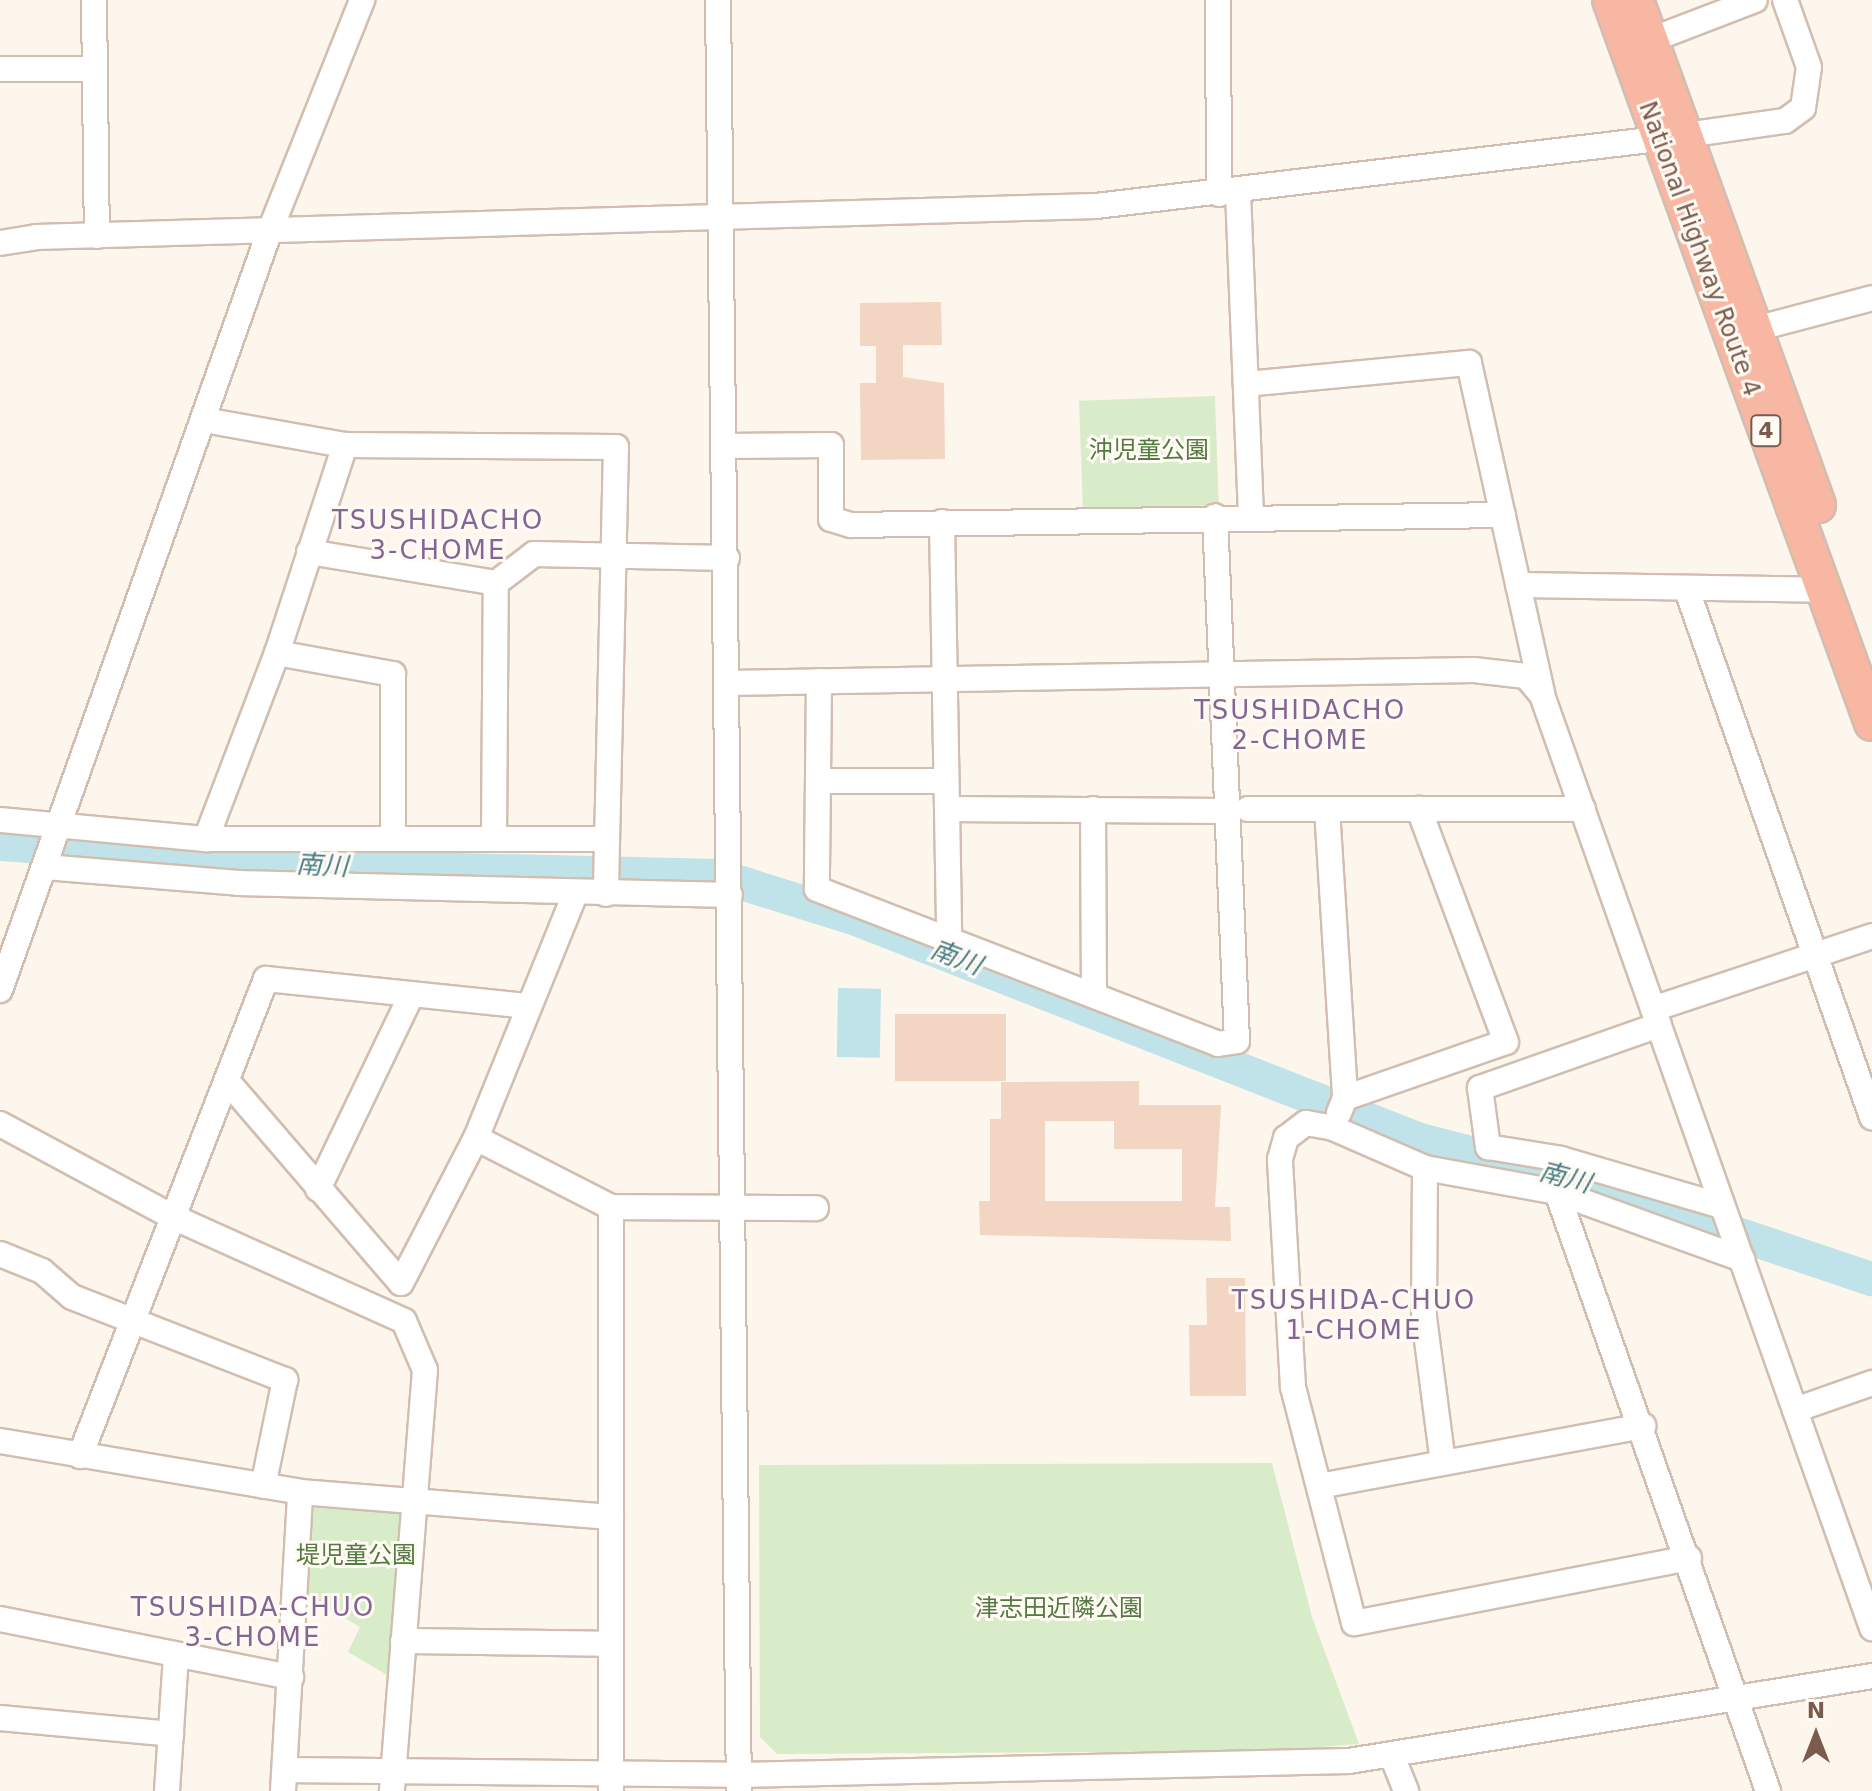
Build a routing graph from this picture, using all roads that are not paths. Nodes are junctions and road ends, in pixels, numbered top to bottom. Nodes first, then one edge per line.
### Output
1 (94, 0) edge
2 (362, 0) edge
3 (718, 0) edge
4 (1218, 0) edge
5 (1610, 0) edge
6 (1636, 0) edge
7 (1755, 0) edge
8 (1785, 0) edge
9 (1651, 40) junction
10 (0, 69) edge
11 (89, 69) dead end
12 (1670, 137) junction
13 (1229, 193) junction
14 (721, 220) junction
15 (269, 233) junction
16 (97, 236) junction
17 (0, 243) edge
18 (1872, 298) edge
19 (1755, 329) junction
20 (1246, 384) junction
21 (204, 420) junction
22 (345, 445) junction
23 (726, 446) junction
24 (1503, 515) junction
25 (1215, 516) junction
26 (1251, 516) junction
27 (942, 522) junction
28 (309, 552) junction
29 (615, 556) junction
30 (727, 558) junction
31 (496, 583) junction
32 (1518, 585) junction
33 (1687, 590) junction
34 (1825, 590) junction
35 (277, 653) junction
36 (1872, 656) edge
37 (1220, 675) junction
38 (945, 679) junction
39 (819, 681) junction
40 (728, 683) junction
41 (1542, 695) junction
42 (1872, 723) edge
43 (821, 781) junction
44 (946, 781) junction
45 (947, 809) junction
46 (1093, 809) junction
47 (1327, 809) junction
48 (1419, 809) junction
49 (1583, 809) junction
50 (1236, 810) junction
51 (0, 820) edge
52 (61, 824) junction
53 (206, 839) junction
54 (393, 839) junction
55 (494, 839) junction
56 (606, 839) junction
57 (45, 867) junction
58 (575, 894) junction
59 (606, 894) junction
60 (730, 895) junction
61 (1872, 936) edge
62 (949, 939) junction
63 (1815, 955) junction
64 (0, 990) edge
65 (412, 994) junction
66 (1094, 995) junction
67 (529, 1006) junction
68 (1656, 1017) junction
69 (1479, 1052) junction
70 (228, 1082) junction
71 (1480, 1088) junction
72 (1339, 1113) junction
73 (1872, 1117) edge
74 (0, 1124) edge
75 (476, 1138) junction
76 (1425, 1168) junction
77 (318, 1189) junction
78 (1557, 1192) junction
79 (1722, 1206) junction
80 (611, 1207) junction
81 (734, 1207) junction
82 (816, 1208) dead end
83 (173, 1217) junction
84 (0, 1254) edge
85 (1742, 1259) junction
86 (136, 1320) junction
87 (1872, 1383) edge
88 (1795, 1410) junction
89 (1644, 1426) junction
90 (0, 1441) edge
91 (80, 1456) junction
92 (1443, 1463) junction
93 (263, 1486) junction
94 (1319, 1486) junction
95 (300, 1492) junction
96 (413, 1503) junction
97 (611, 1517) junction
98 (1689, 1558) junction
99 (0, 1619) edge
100 (1872, 1628) edge
101 (403, 1641) junction
102 (611, 1644) junction
103 (176, 1655) junction
104 (1872, 1676) edge
105 (291, 1677) junction
106 (1737, 1700) junction
107 (0, 1718) edge
108 (171, 1734) junction
109 (1392, 1756) junction
110 (284, 1780) edge
111 (1042, 1780) edge
112 (393, 1781) edge
113 (495, 1782) edge
114 (611, 1782) edge
115 (739, 1783) edge
116 (167, 1791) edge
117 (1406, 1791) edge
118 (1768, 1791) edge

1 - 16 street
2 - 15 street
3 - 14 street
4 - 13 street
5 - 12 highway, National Highway Route 4 / 4
6 - 9 highway, National Highway Route 4 / 4
7 - 9 street
8 - 12 street
9 - 12 highway, National Highway Route 4 / 4
10 - 11 street
12 - 13 street
12 - 19 highway, National Highway Route 4 / 4
12 - 34 highway, National Highway Route 4 / 4
13 - 14 street
13 - 20 street
14 - 15 street
14 - 23 street
15 - 16 street
15 - 21 street
16 - 17 street
18 - 19 street
19 - 36 highway, National Highway Route 4 / 4
20 - 24 street
20 - 26 street
21 - 22 street
21 - 52 street
22 - 28 street
22 - 29 street
23 - 27 street
23 - 30 street
24 - 26 street
24 - 32 street
25 - 26 street
25 - 27 street
25 - 37 street
27 - 38 street
28 - 31 street
28 - 35 street
29 - 30 street
29 - 31 street
29 - 56 street
30 - 40 street
31 - 55 street
32 - 33 street
32 - 41 street
33 - 34 street
33 - 63 street
34 - 42 highway, National Highway Route 4 / 4
35 - 53 street
35 - 54 street
37 - 38 street
37 - 41 street
37 - 50 street
38 - 39 street
38 - 44 street
39 - 40 street
39 - 43 street
40 - 60 street
41 - 49 street
43 - 44 street
43 - 62 street
44 - 45 street
45 - 46 street
45 - 62 street
46 - 50 street
46 - 66 street
47 - 48 street
47 - 50 street
47 - 72 street
48 - 49 street
48 - 69 street
49 - 68 street
50 - 66 street
51 - 52 street
52 - 53 street
52 - 57 street
53 - 54 street
54 - 55 street
55 - 56 street
56 - 59 street
57 - 58 street
57 - 64 street
58 - 59 street
58 - 67 street
59 - 60 street
60 - 81 street
61 - 63 street
62 - 66 street
63 - 68 street
63 - 73 street
65 - 67 street
65 - 70 street
65 - 77 street
67 - 75 street
68 - 71 street
68 - 79 street
69 - 71 street
69 - 72 street
70 - 77 street
70 - 83 street
71 - 79 street
72 - 76 street
72 - 94 street
74 - 83 street
75 - 77 street
75 - 80 street
76 - 78 street
76 - 92 street
78 - 85 street
78 - 89 street
79 - 85 street
80 - 81 street
80 - 97 street
81 - 82 street
81 - 115 street
83 - 86 street
83 - 96 street
84 - 86 street
85 - 88 street
86 - 91 street
86 - 93 street
87 - 88 street
88 - 100 street
89 - 92 street
89 - 98 street
90 - 91 street
91 - 93 street
92 - 94 street
93 - 95 street
94 - 98 street
95 - 96 street
95 - 105 street
96 - 97 street
96 - 101 street
97 - 102 street
98 - 106 street
99 - 103 street
101 - 102 street
101 - 112 street
102 - 114 street
103 - 105 street
103 - 108 street
104 - 106 street
105 - 110 street
106 - 109 street
106 - 118 street
107 - 108 street
108 - 116 street
109 - 111 street
109 - 117 street
110 - 112 street
111 - 115 street
112 - 113 street
113 - 114 street
114 - 115 street

